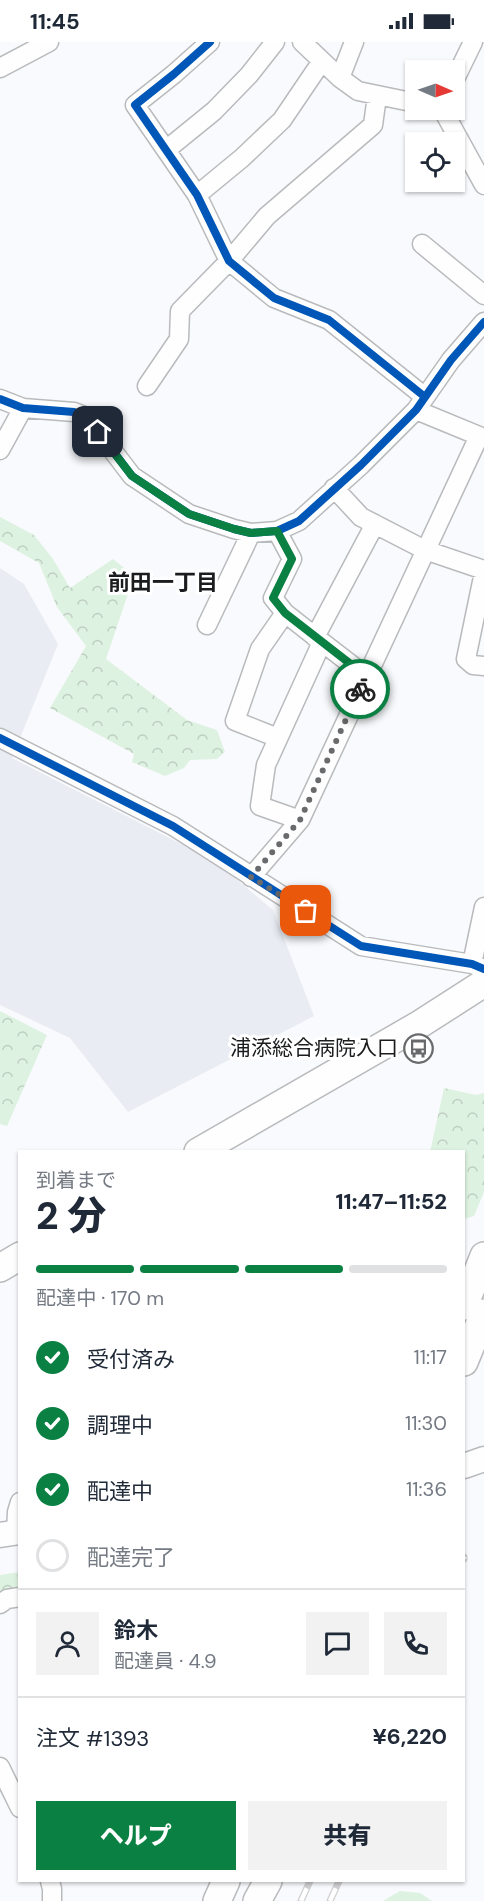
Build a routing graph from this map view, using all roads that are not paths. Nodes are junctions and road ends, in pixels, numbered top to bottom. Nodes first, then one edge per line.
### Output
1 (49, 42) edge
2 (210, 42) edge
3 (275, 42) edge
4 (302, 42) edge
5 (354, 42) edge
6 (473, 42) edge
7 (464, 60) edge
8 (322, 61) junction
9 (0, 68) edge
10 (340, 78) junction
11 (376, 96) junction
12 (405, 101) edge
13 (448, 120) edge
14 (166, 150) junction
15 (484, 185) edge
16 (197, 195) junction
17 (422, 244) dead end
18 (228, 261) junction
19 (484, 295) edge
20 (484, 322) edge
21 (147, 386) dead end
22 (0, 399) edge
23 (421, 404) junction
24 (22, 408) junction
25 (481, 437) edge
26 (0, 450) edge
27 (334, 488) junction
28 (375, 524) junction
29 (277, 531) junction
30 (251, 533) junction
31 (425, 550) junction
32 (484, 571) edge
33 (285, 613) junction
34 (207, 625) dead end
35 (318, 640) junction
36 (484, 666) edge
37 (366, 676) junction
38 (0, 738) edge
39 (278, 738) junction
40 (300, 820) junction
41 (251, 877) junction
42 (484, 907) edge
43 (480, 972) edge
44 (201, 1150) edge
45 (484, 1256) edge
46 (18, 1257) edge
47 (0, 1268) edge
48 (465, 1304) edge
49 (484, 1313) edge
50 (465, 1360) edge
51 (484, 1459) edge
52 (465, 1466) edge
53 (18, 1507) edge
54 (12, 1533) edge
55 (18, 1597) edge
56 (0, 1604) edge
57 (0, 1767) edge
58 (18, 1804) edge
59 (50, 1882) edge
60 (212, 1882) edge
61 (226, 1882) edge
62 (249, 1882) edge
63 (268, 1882) edge
64 (52, 1901) edge
65 (206, 1901) edge
66 (217, 1901) edge
67 (242, 1901) edge
68 (258, 1901) edge

1 - 9 street
2 - 14 street
3 - 14 street
4 - 8 street
5 - 10 street
6 - 7 street
8 - 10 street
8 - 16 street
10 - 11 street
11 - 12 street
11 - 18 street
13 - 15 street
14 - 16 street
16 - 18 street
17 - 19 street
18 - 21 street
18 - 23 street
20 - 23 street
22 - 24 street
23 - 25 street
23 - 27 street
24 - 26 street
24 - 30 street
25 - 31 street
27 - 28 street
27 - 29 street
28 - 31 street
28 - 35 street
29 - 30 street
29 - 33 street
30 - 34 street
31 - 32 street
31 - 37 street
32 - 36 street
33 - 35 street
33 - 39 street
35 - 37 street
35 - 39 street
37 - 40 street
38 - 41 street
39 - 40 street
40 - 41 street
41 - 43 street
42 - 43 street
43 - 44 main road
45 - 48 main road
46 - 47 main road
49 - 50 main road
51 - 52 main road
53 - 54 street
55 - 56 street
57 - 58 street
59 - 64 street
60 - 65 main road
61 - 66 main road
62 - 67 main road
63 - 68 main road

